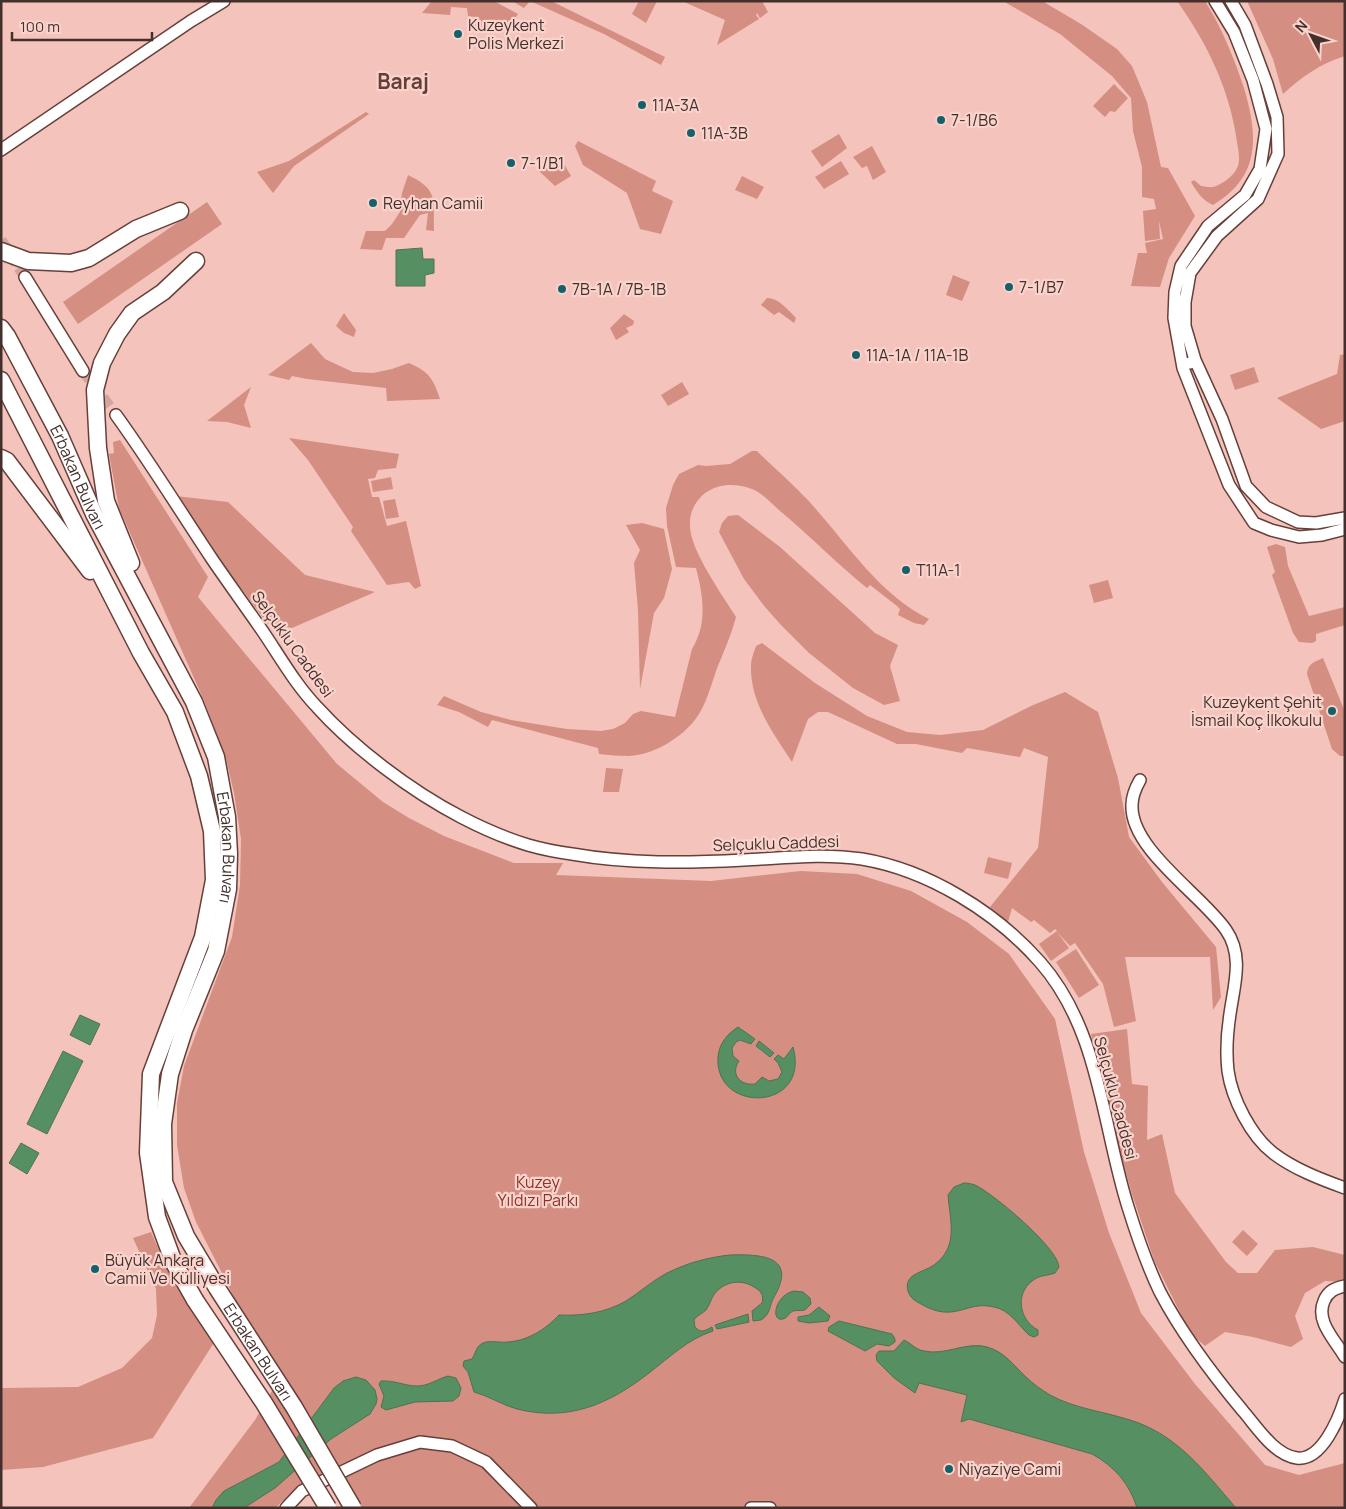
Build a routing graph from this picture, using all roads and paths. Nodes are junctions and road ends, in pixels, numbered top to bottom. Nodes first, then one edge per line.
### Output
1 (224, 1) edge
2 (1215, 1) edge
3 (1231, 1) edge
4 (1, 150) edge
5 (180, 211) dead end
6 (1, 251) edge
7 (196, 261) dead end
8 (25, 278) tunnel mouth
9 (1, 328) edge
10 (1195, 360) junction
11 (1183, 368) junction
12 (83, 371) tunnel mouth
13 (1, 380) edge
14 (116, 415) tunnel mouth
15 (1, 458) edge
16 (1345, 518) edge
17 (1345, 529) edge
18 (159, 635) junction
19 (141, 653) junction
20 (1140, 780) dead end
21 (1345, 1188) edge
22 (1345, 1286) edge
23 (1345, 1357) edge
24 (1345, 1399) edge
25 (286, 1508) edge
26 (328, 1508) edge
27 (353, 1508) edge
28 (532, 1508) edge
29 (751, 1508) edge
30 (770, 1508) edge

1 - 4 street
2 - 11 street
3 - 10 street
5 - 6 highway
7 - 18 highway
8 - 12 street
9 - 18 highway, Erbakan Bulvarı
10 - 11 street
10 - 16 street
11 - 17 street
13 - 19 highway, Erbakan Bulvarı
14 - 24 street, Selçuklu Caddesi
15 - 19 highway
18 - 27 highway, Erbakan Bulvarı, bridge
19 - 26 highway, Erbakan Bulvarı, bridge
20 - 21 street
22 - 23 street
25 - 28 street
29 - 30 street

